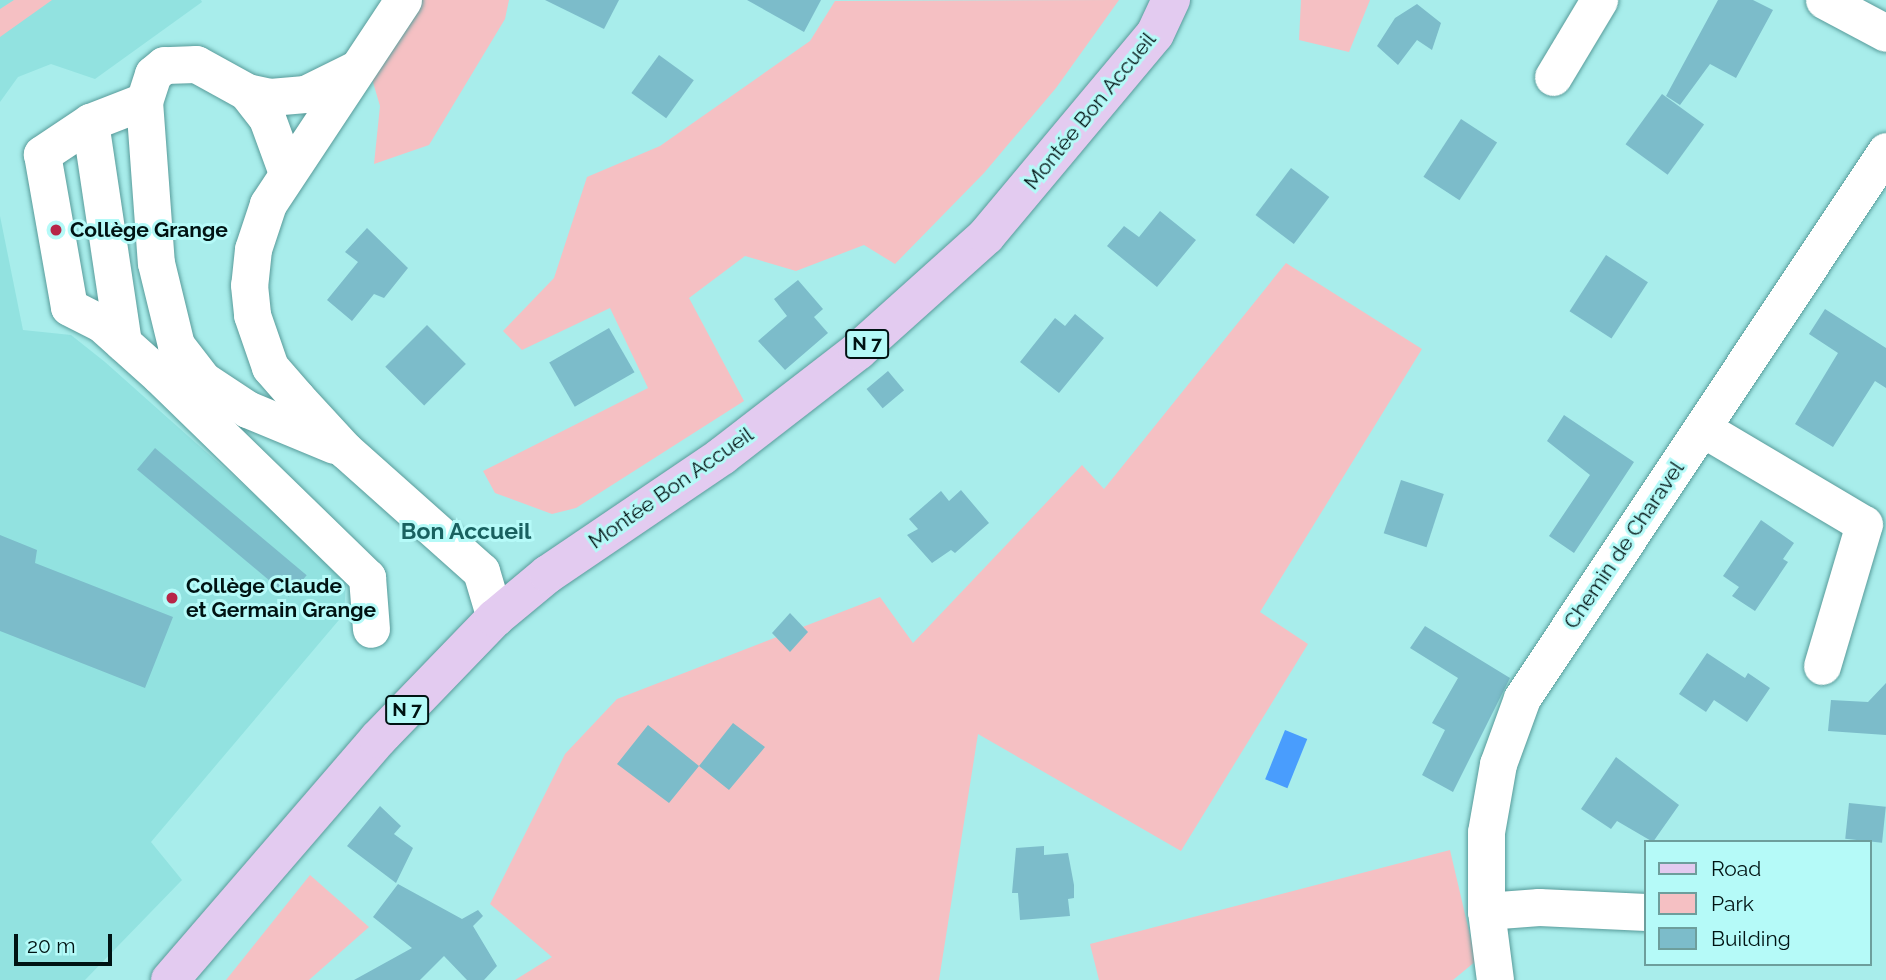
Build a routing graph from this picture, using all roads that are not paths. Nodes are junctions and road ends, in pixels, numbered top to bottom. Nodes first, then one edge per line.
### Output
1 (403, 0) edge
2 (1171, 0) edge
3 (1599, 0) edge
4 (1824, 0) edge
5 (1886, 33) edge
6 (363, 65) junction
7 (1552, 77) dead end
8 (247, 92) junction
9 (144, 102) junction
10 (80, 129) junction
11 (1886, 151) edge
12 (287, 173) junction
13 (112, 333) junction
14 (1702, 428) junction
15 (345, 450) junction
16 (495, 618) junction
17 (371, 629) dead end
18 (1822, 666) dead end
19 (1486, 911) junction
20 (1644, 912) edge
21 (170, 980) edge
22 (1495, 980) edge

1 - 6 street
2 - 16 main road, Montée Bon Accueil / N 7
3 - 7 street
4 - 5 street
6 - 8 street
6 - 12 street
8 - 9 street
8 - 12 street
9 - 10 street
9 - 15 street
10 - 13 street
10 - 13 street
11 - 14 street, Chemin de Charavel
12 - 15 street
13 - 17 street
14 - 18 street
14 - 19 street, Chemin de Charavel
15 - 16 street
16 - 21 main road, Montée Bon Accueil / N 7
19 - 20 street
19 - 22 street, Chemin de Charavel

